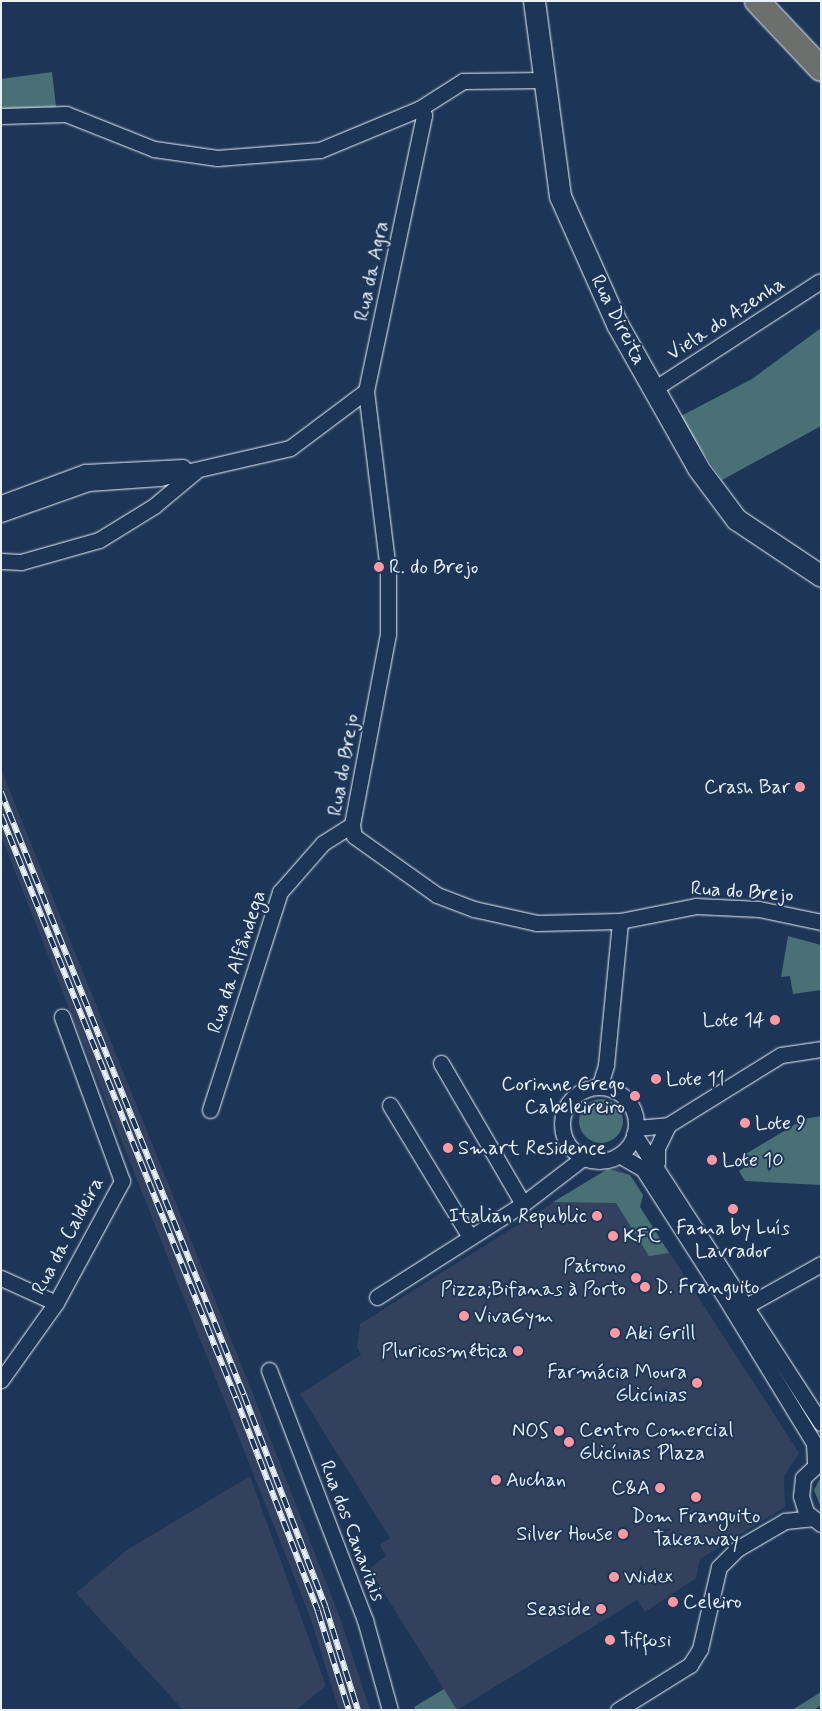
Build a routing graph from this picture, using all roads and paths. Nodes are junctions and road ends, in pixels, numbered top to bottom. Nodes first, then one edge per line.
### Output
1 (534, 1) edge
2 (757, 1) edge
3 (821, 69) edge
4 (543, 80) junction
5 (418, 109) junction
6 (1, 116) edge
7 (819, 282) dead end
8 (654, 389) junction
9 (366, 391) junction
10 (200, 468) junction
11 (1, 503) edge
12 (1, 514) edge
13 (1, 561) edge
14 (821, 576) edge
15 (352, 825) junction
16 (620, 921) junction
17 (821, 922) edge
18 (62, 1017) dead end
19 (821, 1049) edge
20 (441, 1063) dead end
21 (600, 1085) junction
22 (390, 1105) dead end
23 (210, 1110) dead end
24 (668, 1125) junction
25 (635, 1131) junction
26 (619, 1155) junction
27 (584, 1158) junction
28 (657, 1163) junction
29 (523, 1204) junction
30 (470, 1237) junction
31 (821, 1264) edge
32 (1, 1278) edge
33 (729, 1290) junction
34 (376, 1297) dead end
35 (56, 1303) junction
36 (746, 1306) junction
37 (269, 1370) dead end
38 (1, 1380) edge
39 (821, 1423) edge
40 (818, 1462) edge
41 (801, 1496) junction
42 (785, 1521) junction
43 (816, 1521) edge
44 (390, 1710) edge
45 (618, 1710) edge

1 - 4 main road, Rua Direita
2 - 3 main road
4 - 5 street
4 - 8 main road, Rua Direita
5 - 6 street
5 - 9 street, Rua da Agra
7 - 8 street, Viela do Azenha
8 - 14 main road, Rua Direita
9 - 10 street
9 - 15 street, Rua do Brejo
10 - 11 street
10 - 12 street
10 - 13 street
15 - 16 street, Rua do Brejo
15 - 23 street, Rua da Alfândega
16 - 17 street, Rua do Brejo
16 - 21 street
18 - 35 street, Rua da Caldeira
19 - 24 street
20 - 29 street
21 - 25 street
21 - 27 street
22 - 30 street
24 - 25 street
24 - 28 street
25 - 26 street
25 - 28 street
26 - 27 street
26 - 33 street
27 - 29 street
28 - 33 street
29 - 30 street
30 - 34 street
31 - 36 street
32 - 35 street
33 - 36 street
33 - 40 street
35 - 38 street, Rua da Caldeira
36 - 39 street
37 - 44 street, Rua dos Canaviais
40 - 41 street
41 - 42 street
41 - 43 street
42 - 43 street
42 - 45 street

